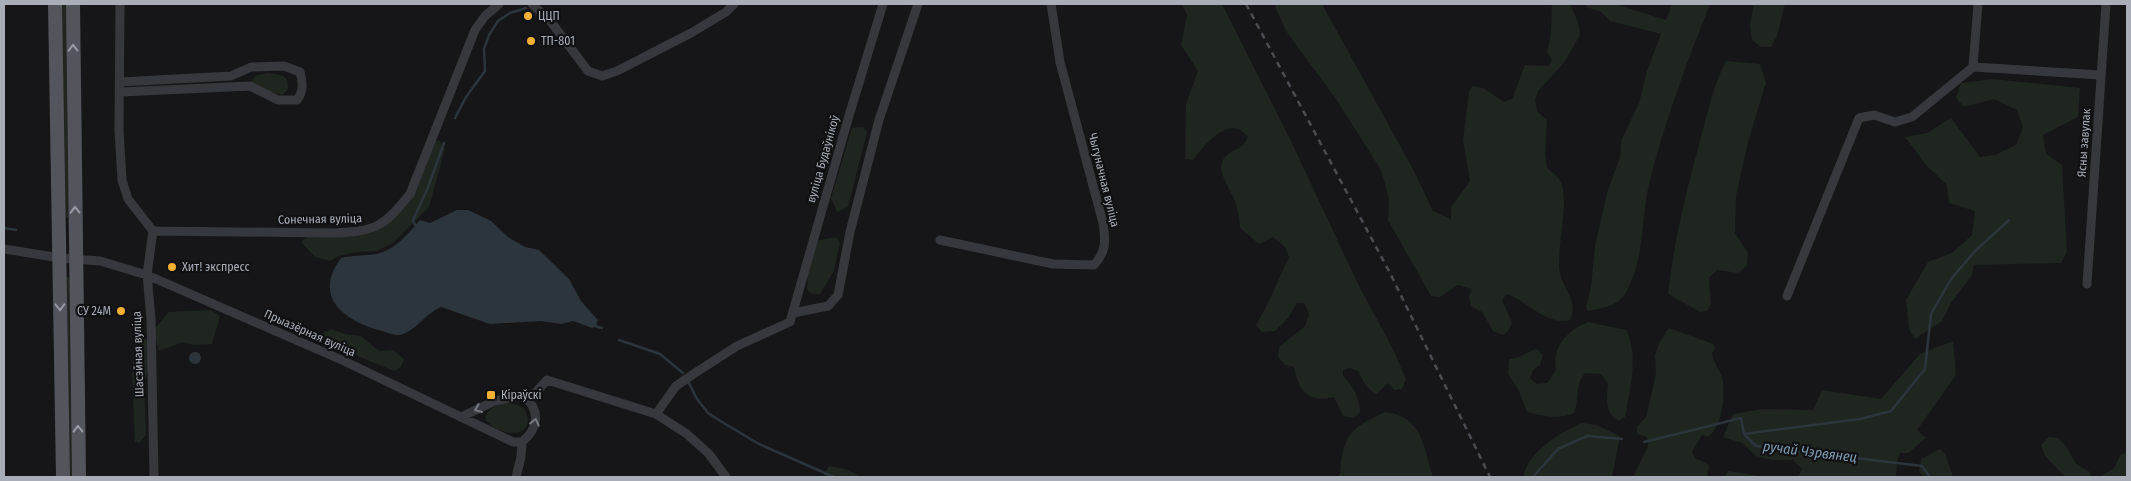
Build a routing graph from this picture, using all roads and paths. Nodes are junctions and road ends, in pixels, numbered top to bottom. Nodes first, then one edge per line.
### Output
1 (55, 4) edge
2 (73, 4) edge
3 (120, 4) edge
4 (499, 4) edge
5 (532, 4) edge
6 (734, 4) edge
7 (883, 4) edge
8 (918, 4) edge
9 (1051, 4) edge
10 (1978, 4) edge
11 (2106, 4) edge
12 (1973, 67) junction
13 (2102, 75) junction
14 (120, 82) junction
15 (120, 92) junction
16 (153, 231) junction
17 (940, 240) dead end
18 (4, 249) edge
19 (60, 258) junction
20 (76, 259) junction
21 (147, 275) junction
22 (2087, 284) dead end
23 (1787, 296) dead end
24 (792, 318) junction
25 (529, 400) junction
26 (656, 414) junction
27 (461, 417) junction
28 (522, 442) junction
29 (63, 477) edge
30 (79, 477) edge
31 (154, 477) edge
32 (516, 477) edge
33 (726, 477) edge

1 - 19 main road
20 -> 2 main road
3 - 14 street
4 - 16 street, Сонечная вуліца
5 - 6 street
7 - 24 street, вуліца Будаўнікоў
8 - 24 street
9 - 17 street, Чыгуначная вуліца
10 - 12 street
11 - 13 street, Ясны завулак
12 - 13 street
12 - 23 street
13 - 22 street, Ясны завулак
14 - 15 street
14 - 15 street
15 - 16 street
16 - 21 street, Шасэйная вуліца
18 - 19 street, Прыазёрная вуліца
19 - 20 street, Прыазёрная вуліца
19 -> 29 main road
20 - 21 street, Прыазёрная вуліца
30 -> 20 main road
21 - 27 street, Прыазёрная вуліца
21 - 31 street, Шасэйная вуліца
24 - 26 street
25 - 26 street
25 -> 27 street
28 -> 25 street
26 - 33 street
27 - 28 street, Прыазёрная вуліца
28 - 32 street

